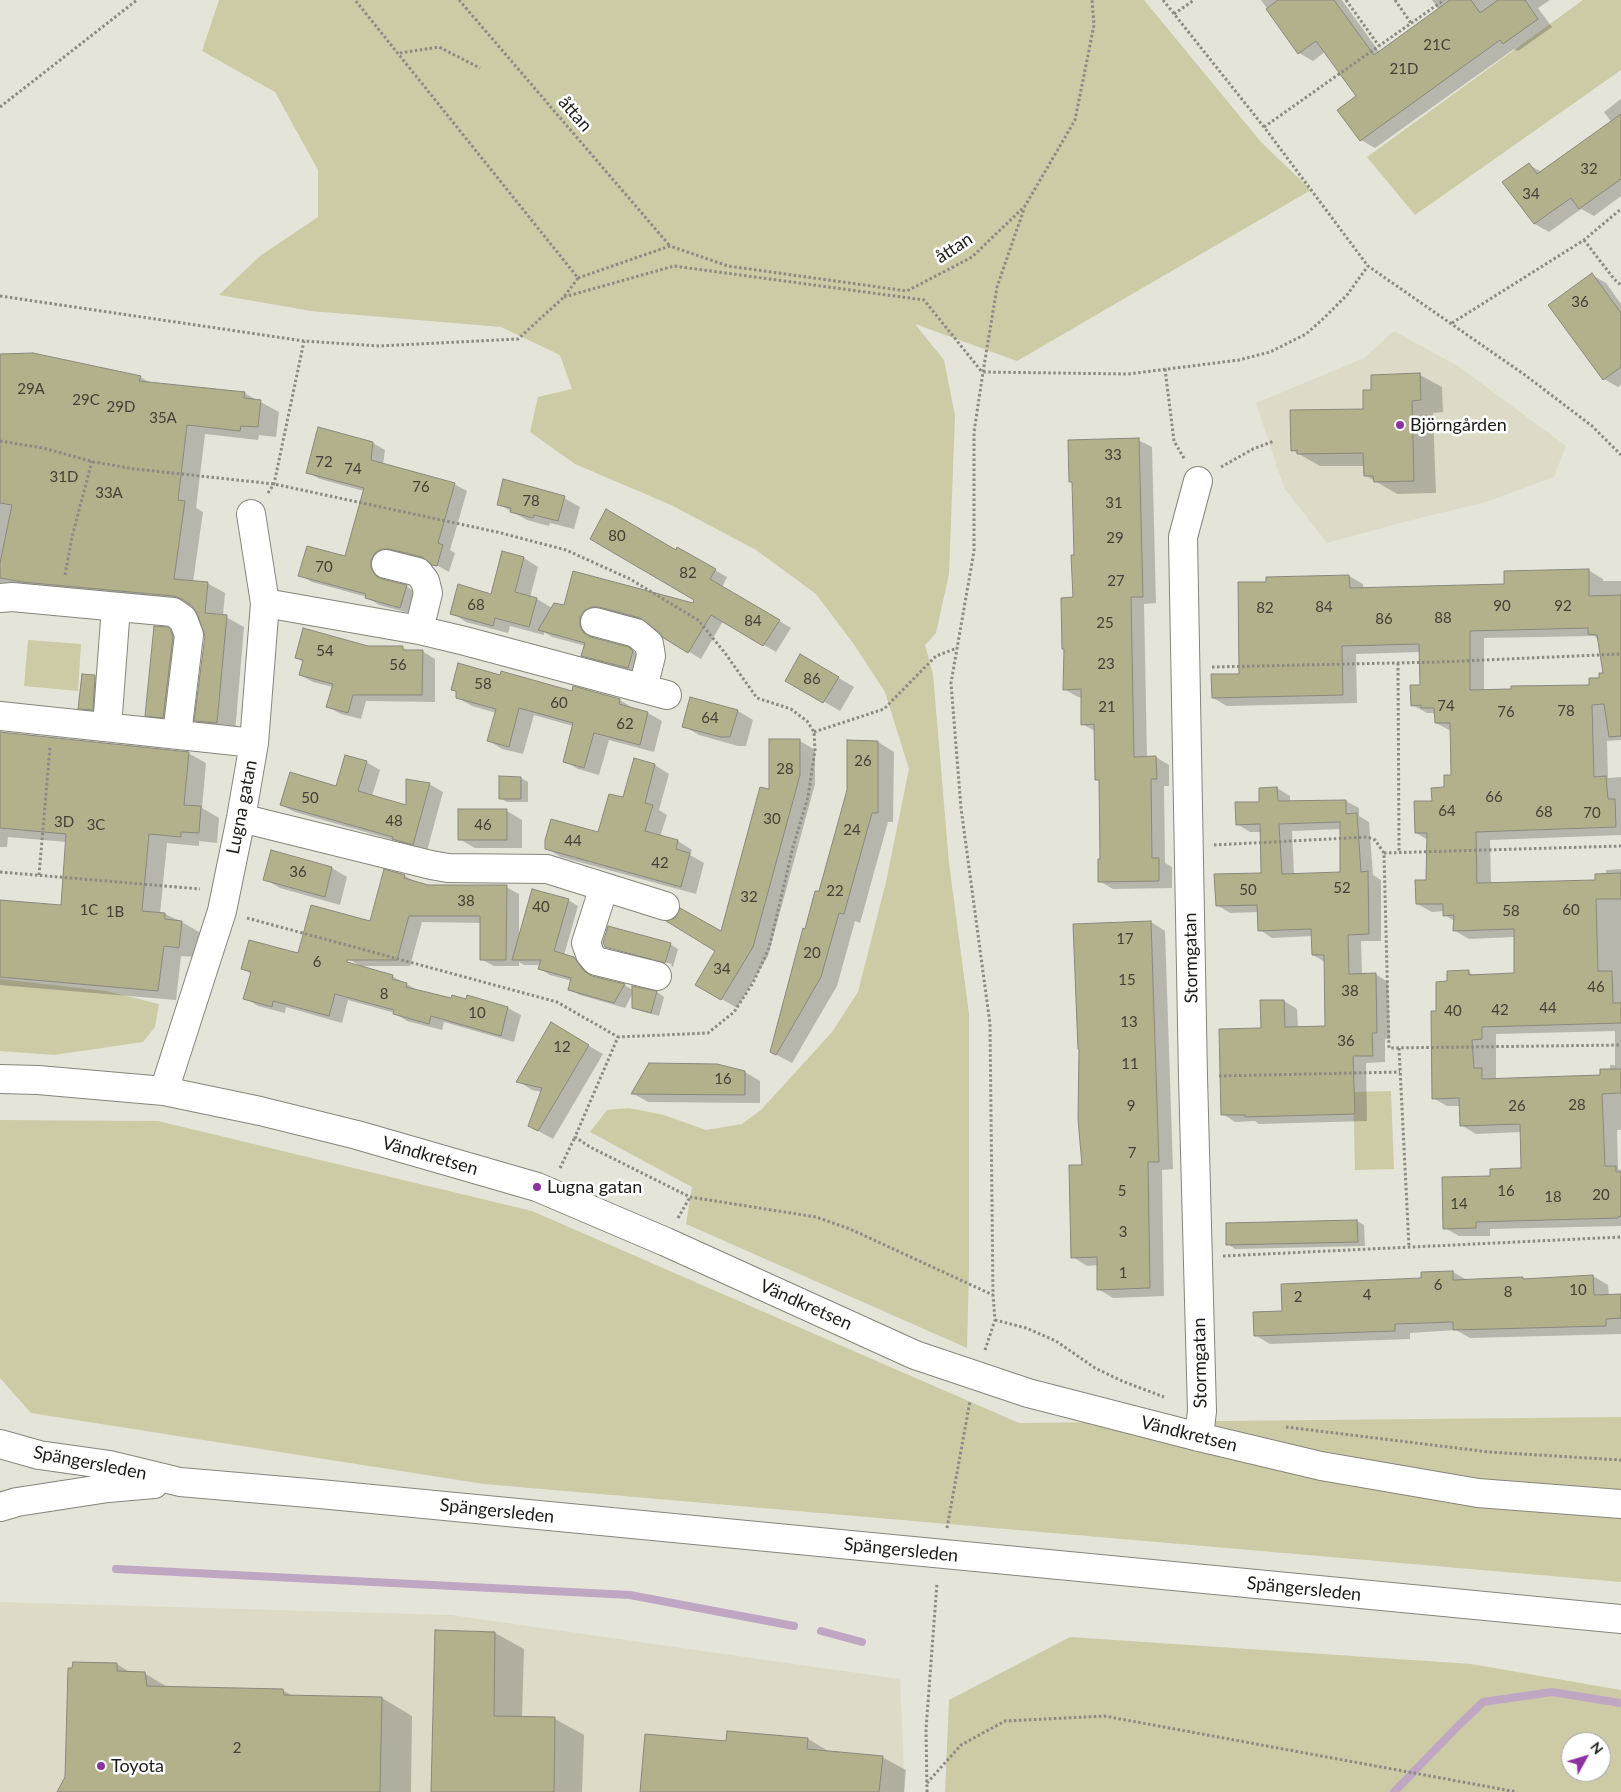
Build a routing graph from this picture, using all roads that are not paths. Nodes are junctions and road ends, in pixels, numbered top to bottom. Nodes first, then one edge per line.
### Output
1 (1198, 481) road end
2 (251, 514) road end
3 (386, 564) dead end
4 (0, 598) edge
5 (265, 604) junction
6 (116, 607) junction
7 (595, 622) dead end
8 (419, 630) junction
9 (0, 716) edge
10 (107, 727) junction
11 (177, 734) junction
12 (254, 743) junction
13 (241, 818) junction
14 (604, 887) junction
15 (665, 906) dead end
16 (657, 976) dead end
17 (0, 1079) edge
18 (164, 1091) junction
19 (1199, 1437) junction
20 (0, 1444) edge
21 (180, 1482) junction
22 (1621, 1504) edge
23 (0, 1507) edge
24 (1621, 1619) edge

1 - 19 street, Stormgatan
2 - 5 street, Lugna gatan
3 - 8 street
4 - 6 street
5 - 8 street
5 - 12 street, Lugna gatan
6 - 10 street
6 - 11 street
7 - 8 street
9 - 10 street
10 - 11 street
11 - 12 street
12 - 13 street, Lugna gatan
13 - 14 street
13 - 18 street, Lugna gatan
14 - 15 street
14 - 16 street
17 - 18 street, Vändkretsen
18 - 19 street, Vändkretsen
19 - 22 street, Vändkretsen
20 - 21 street, Spängersleden
21 - 23 street, Spängersleden
21 - 24 street, Spängersleden

